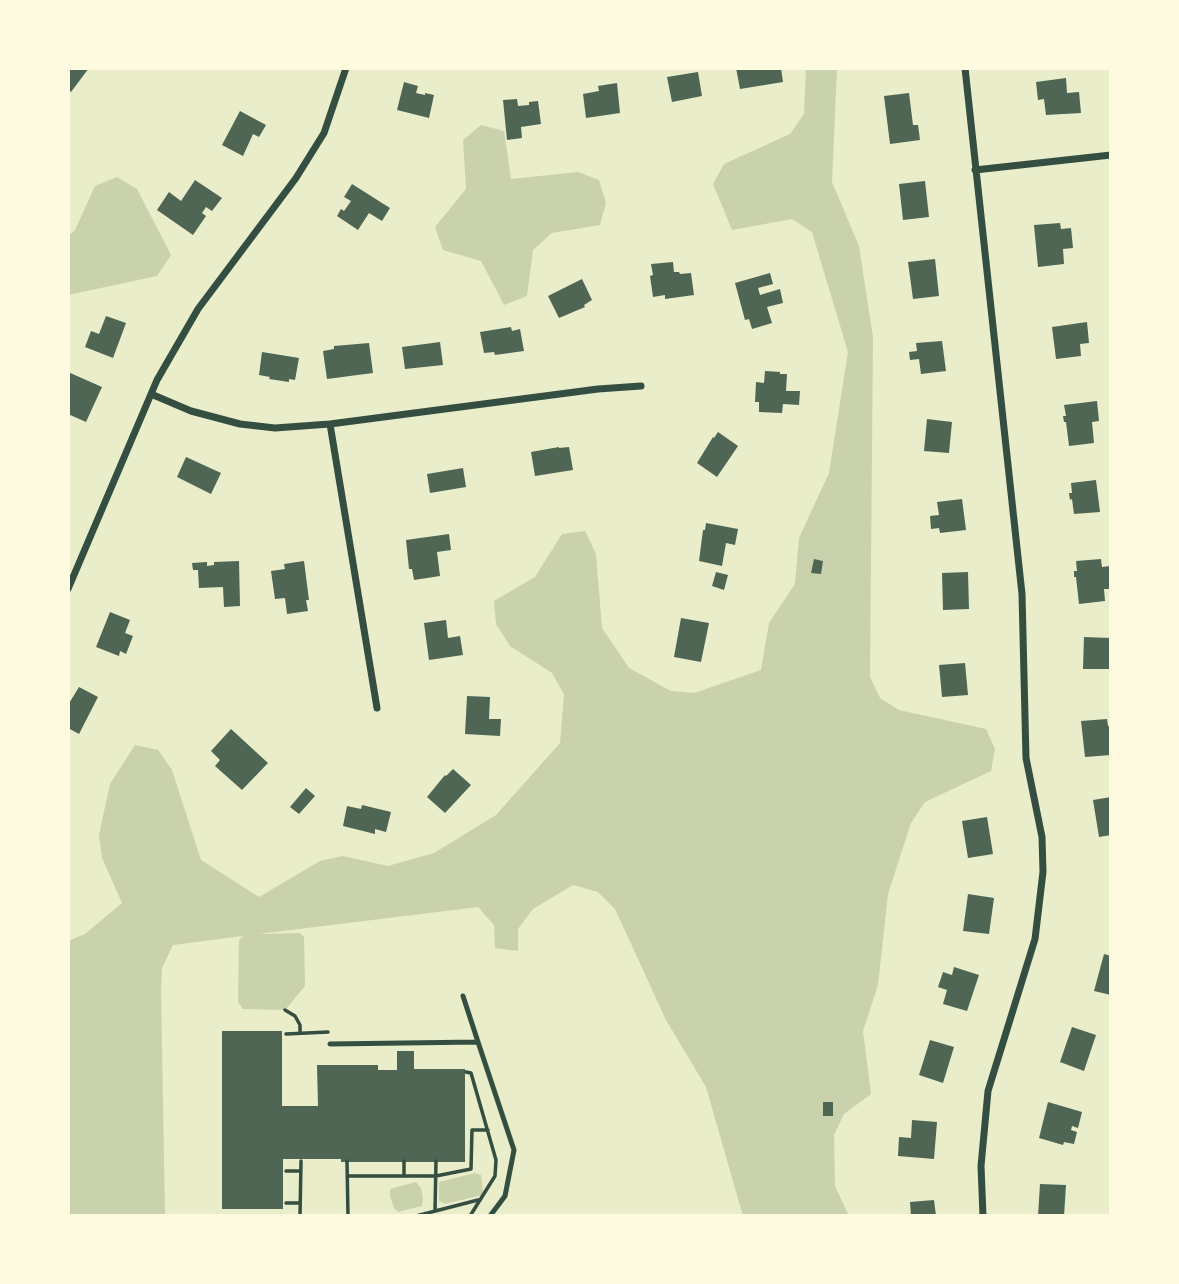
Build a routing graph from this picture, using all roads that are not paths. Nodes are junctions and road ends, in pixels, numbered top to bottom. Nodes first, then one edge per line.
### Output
1 (346, 68) edge
2 (965, 68) edge
3 (1111, 155) edge
4 (975, 170) junction
5 (641, 386) dead end
6 (150, 394) junction
7 (330, 424) junction
8 (68, 589) edge
9 (377, 708) dead end
10 (463, 996) dead end
11 (478, 1042) junction
12 (330, 1044) road end
13 (489, 1216) edge
14 (983, 1216) edge

1 - 6 street
2 - 4 street
3 - 4 street
4 - 14 street
5 - 7 street
6 - 7 street
6 - 8 street
7 - 9 street
10 - 11 lane
11 - 12 lane
11 - 13 lane

